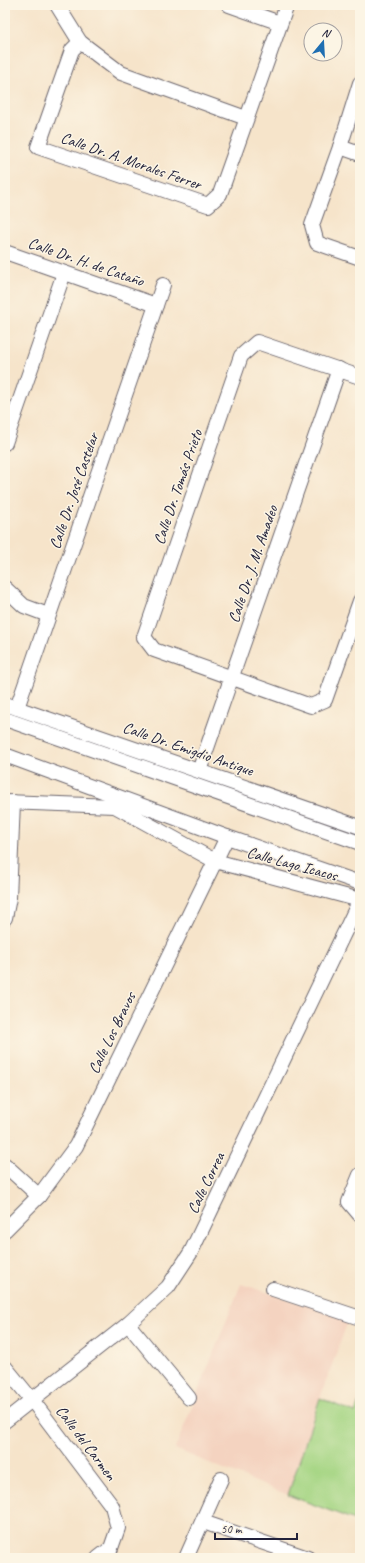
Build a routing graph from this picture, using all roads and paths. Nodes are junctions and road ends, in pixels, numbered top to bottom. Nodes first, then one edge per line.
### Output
1 (57, 5) edge
2 (229, 5) edge
3 (287, 5) edge
4 (280, 23) junction
5 (80, 42) junction
6 (360, 83) edge
7 (246, 118) junction
8 (340, 147) junction
9 (360, 154) edge
10 (5, 252) edge
11 (360, 258) edge
12 (64, 273) junction
13 (163, 285) dead end
14 (156, 305) junction
15 (339, 369) junction
16 (360, 377) edge
17 (5, 443) edge
18 (5, 588) edge
19 (360, 601) edge
20 (48, 615) junction
21 (231, 678) junction
22 (11, 706) edge
23 (5, 719) edge
24 (5, 755) edge
25 (199, 771) junction
26 (9, 802) edge
27 (360, 827) edge
28 (226, 837) junction
29 (360, 843) edge
30 (215, 861) junction
31 (360, 883) edge
32 (360, 900) edge
33 (5, 918) edge
34 (5, 1165) edge
35 (360, 1175) edge
36 (39, 1196) junction
37 (360, 1215) edge
38 (5, 1230) edge
39 (273, 1288) dead end
40 (360, 1318) edge
41 (128, 1324) junction
42 (5, 1367) edge
43 (188, 1398) dead end
44 (32, 1400) junction
45 (5, 1421) edge
46 (221, 1479) dead end
47 (203, 1522) junction
48 (98, 1558) edge
49 (186, 1558) edge
50 (308, 1558) edge

1 - 5 street
2 - 4 street
3 - 4 street, Calle Dr. A. Morales Ferrer
4 - 7 street, Calle Dr. A. Morales Ferrer
5 - 7 street
5 - 7 street, Calle Dr. A. Morales Ferrer
6 - 8 street
8 - 9 street
8 - 11 street
10 - 12 street, Calle Dr. H. de Cataño
12 - 14 street, Calle Dr. H. de Cataño
12 - 17 street
13 - 14 street, Calle Dr. José Castelar
14 - 20 street, Calle Dr. José Castelar
15 - 16 street
15 - 21 street, Calle Dr. J. M. Amadeo
15 - 21 street, Calle Dr. Tomás Prieto
18 - 20 street
19 - 21 street
20 - 22 street, Calle Dr. José Castelar
21 - 25 street, Calle Dr. J. M. Amadeo
22 - 25 street, Calle Dr. Emigdio Antique
23 - 29 street
24 - 28 street
25 - 27 street, Calle Dr. Emigdio Antique
26 - 30 street, Calle Lago Icacos
26 - 33 street
28 - 30 street, Calle Los Bravos
28 - 31 street
30 - 32 street, Calle Lago Icacos
30 - 36 street, Calle Los Bravos
32 - 41 street, Calle Correa
34 - 36 street
35 - 37 street
36 - 38 street, Calle Los Bravos
39 - 40 street
41 - 43 street
41 - 44 street, Calle Correa
42 - 44 street, Calle del Carmen
44 - 45 street, Calle Correa
44 - 48 street, Calle del Carmen
46 - 47 street
47 - 49 street
47 - 50 street

